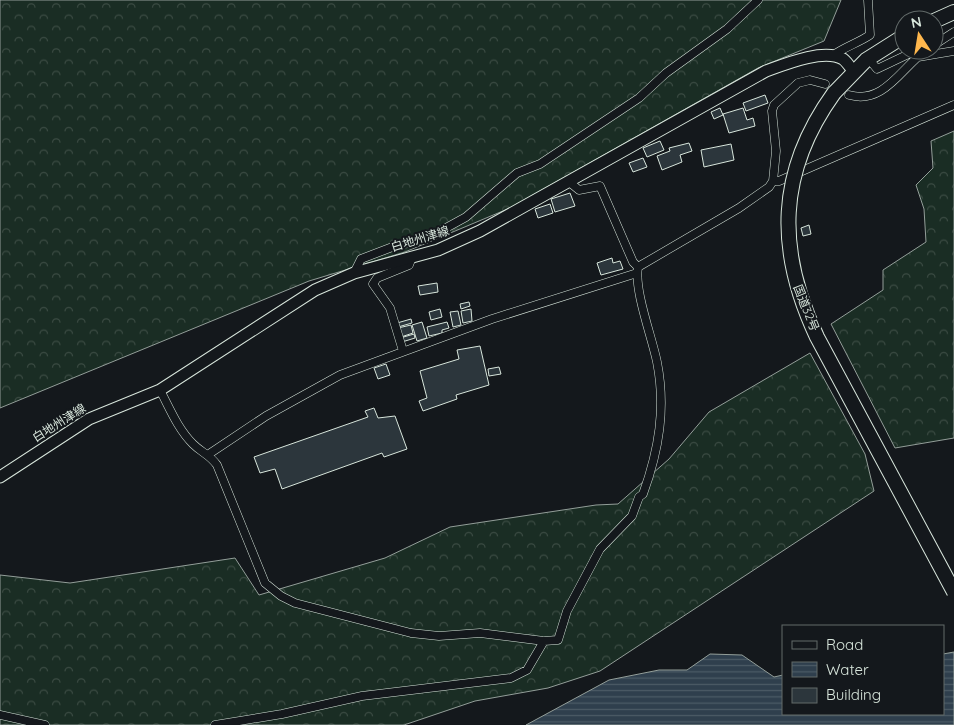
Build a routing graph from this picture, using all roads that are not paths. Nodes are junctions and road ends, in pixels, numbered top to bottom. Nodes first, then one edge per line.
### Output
1 (758, 0) edge
2 (868, 0) edge
3 (894, 42) edge
4 (832, 56) junction
5 (868, 58) junction
6 (900, 60) edge
7 (913, 60) edge
8 (853, 71) junction
9 (829, 88) junction
10 (848, 95) dead end
11 (954, 105) edge
12 (568, 181) junction
13 (773, 181) junction
14 (412, 258) junction
15 (638, 270) junction
16 (354, 273) junction
17 (403, 351) junction
18 (160, 390) junction
19 (209, 454) junction
20 (0, 477) edge
21 (954, 592) edge
22 (544, 641) junction
23 (0, 715) edge
24 (44, 725) edge
25 (215, 725) edge

1 - 16 street
2 - 4 street
3 - 5 highway, 国道32号
4 - 8 main road
4 - 12 main road, 白地州津線
5 - 6 street
5 - 8 highway, 国道32号
7 - 10 street
8 - 9 highway, 国道32号
9 - 13 street
9 - 21 highway, 国道32号, bridge
11 - 13 street
12 - 14 main road, 白地州津線
12 - 15 street
13 - 15 street
14 - 16 main road, 白地州津線
14 - 17 street
15 - 17 street
15 - 22 street
16 - 18 main road, 白地州津線
17 - 19 street
18 - 19 street
18 - 20 main road, 白地州津線
19 - 22 street
22 - 25 street
23 - 24 street

